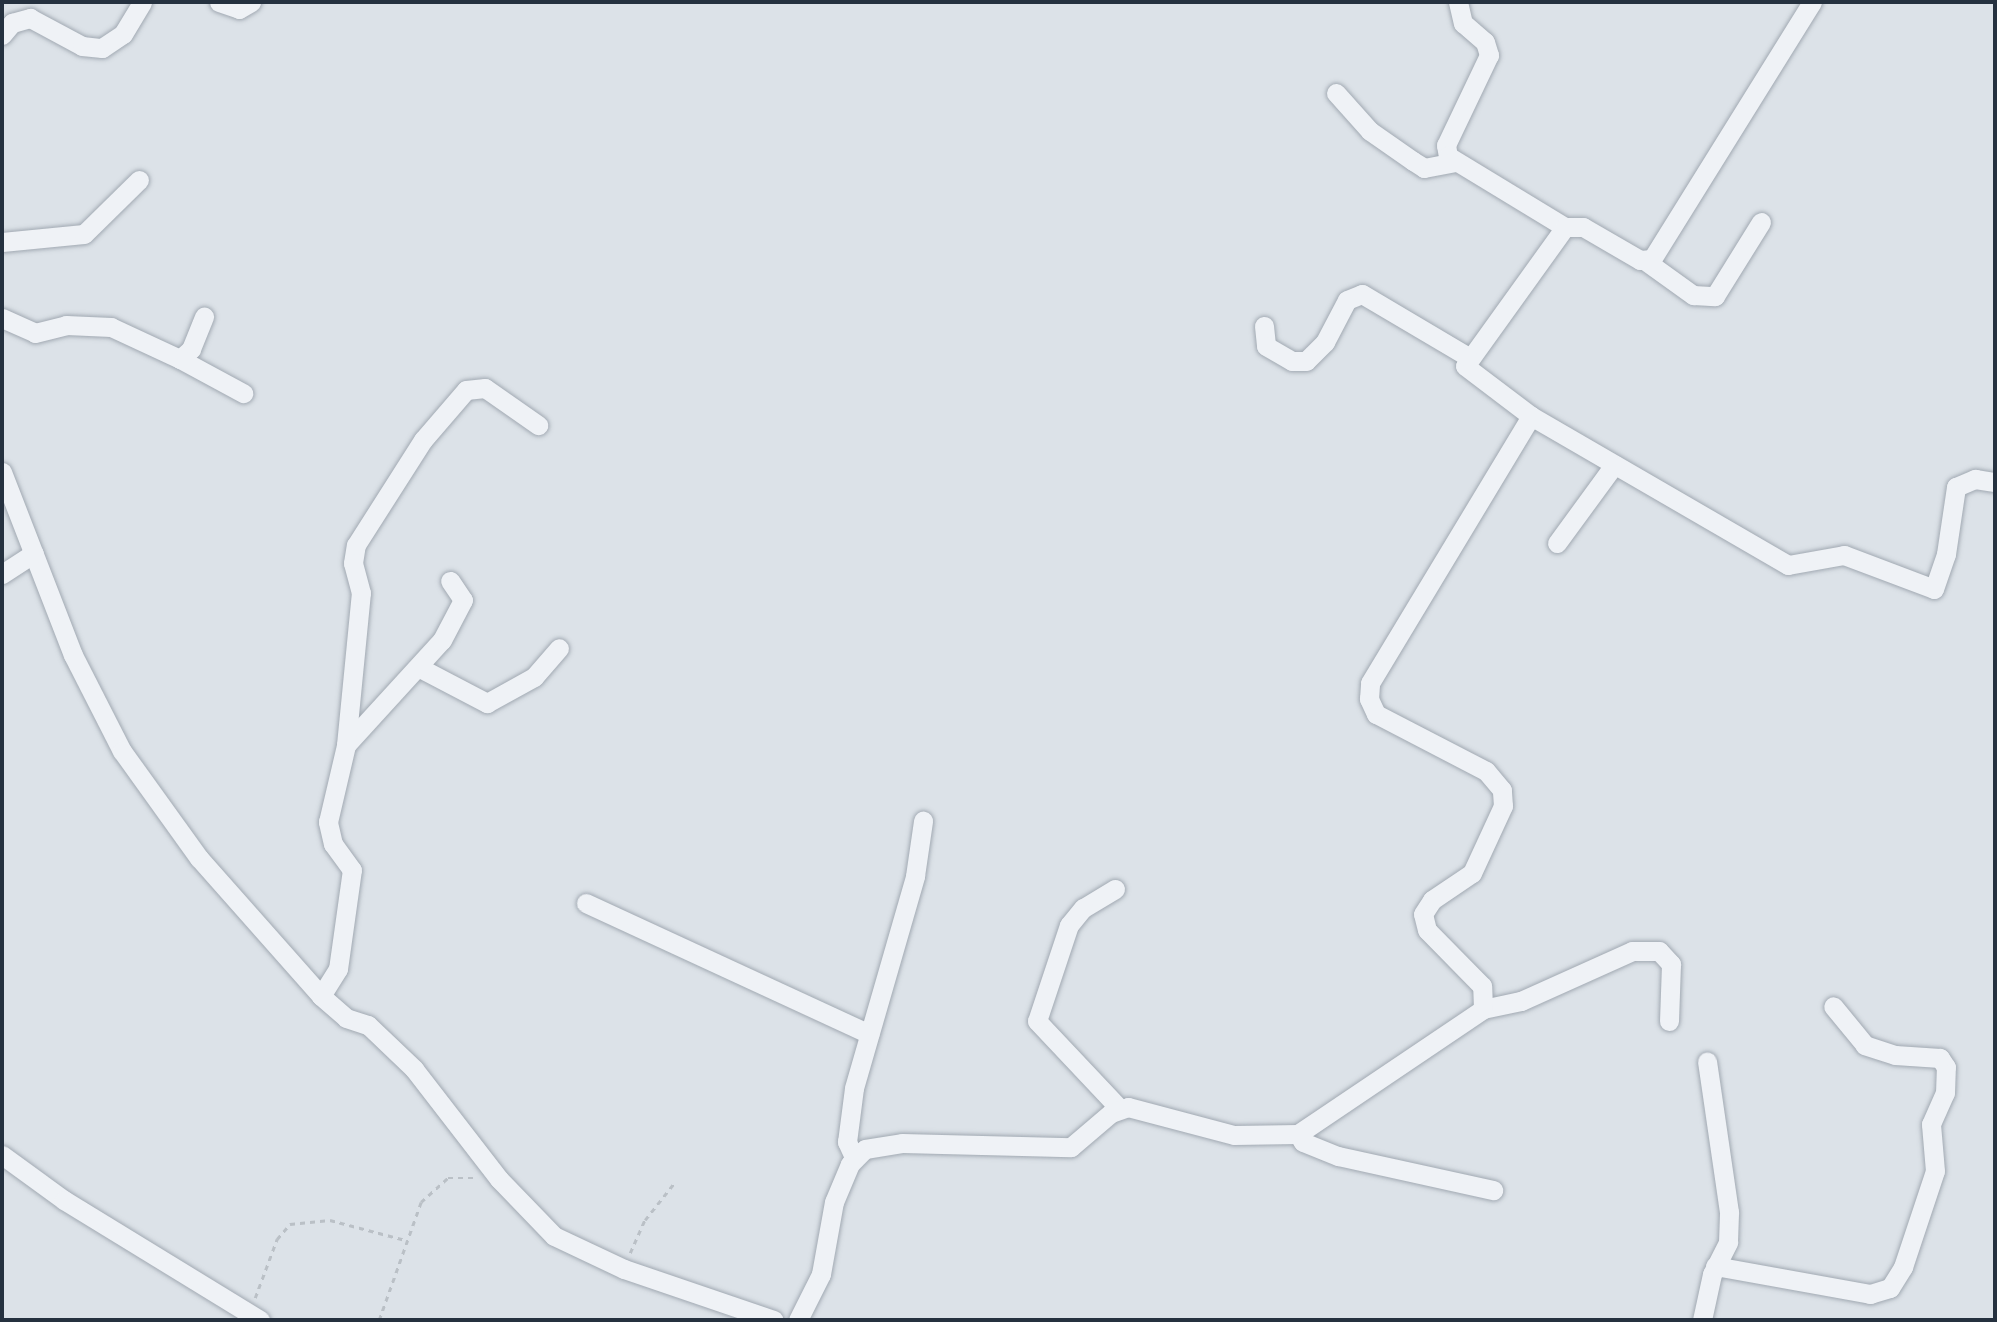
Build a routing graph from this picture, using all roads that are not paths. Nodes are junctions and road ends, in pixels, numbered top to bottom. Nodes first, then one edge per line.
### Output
1 (142, 2) edge
2 (219, 2) edge
3 (251, 2) edge
4 (1458, 2) edge
5 (1812, 2) edge
6 (2, 35) edge
7 (1336, 93) dead end
8 (1454, 162) junction
9 (139, 180) dead end
10 (1761, 222) dead end
11 (1564, 227) junction
12 (2, 242) edge
13 (1647, 262) junction
14 (204, 316) dead end
15 (2, 317) edge
16 (1264, 326) dead end
17 (1466, 356) junction
18 (180, 359) junction
19 (243, 393) dead end
20 (1531, 416) junction
21 (538, 425) dead end
22 (1614, 465) junction
23 (2, 472) edge
24 (1995, 482) edge
25 (1557, 543) dead end
26 (34, 553) junction
27 (2, 574) edge
28 (450, 581) dead end
29 (559, 648) dead end
30 (420, 668) junction
31 (346, 744) junction
32 (923, 821) dead end
33 (1115, 888) dead end
34 (586, 903) dead end
35 (321, 996) junction
36 (1833, 1006) dead end
37 (1483, 1009) junction
38 (1670, 1021) dead end
39 (869, 1034) junction
40 (1707, 1062) dead end
41 (1119, 1109) junction
42 (1298, 1134) junction
43 (2, 1156) edge
44 (854, 1157) junction
45 (1493, 1190) dead end
46 (1716, 1266) junction
47 (255, 1317) edge
48 (774, 1320) edge
49 (798, 1320) edge
50 (1702, 1320) edge

1 - 6 street
2 - 3 street
4 - 8 street
5 - 13 street
7 - 8 street
8 - 11 street
9 - 12 street
10 - 13 street
11 - 13 street
11 - 17 street
14 - 18 street
15 - 18 street
16 - 17 street
17 - 20 street
18 - 19 street
20 - 22 street
20 - 37 street
21 - 31 street
22 - 24 street
22 - 25 street
23 - 26 street
26 - 27 street
26 - 35 street
28 - 30 street
29 - 30 street
30 - 31 street
31 - 35 street
32 - 39 street
33 - 41 street
34 - 39 street
35 - 48 street
36 - 46 street
37 - 38 street
37 - 42 street
39 - 44 street
40 - 46 street
41 - 42 street
41 - 44 street
42 - 45 street
43 - 47 street
44 - 49 street
46 - 50 street

